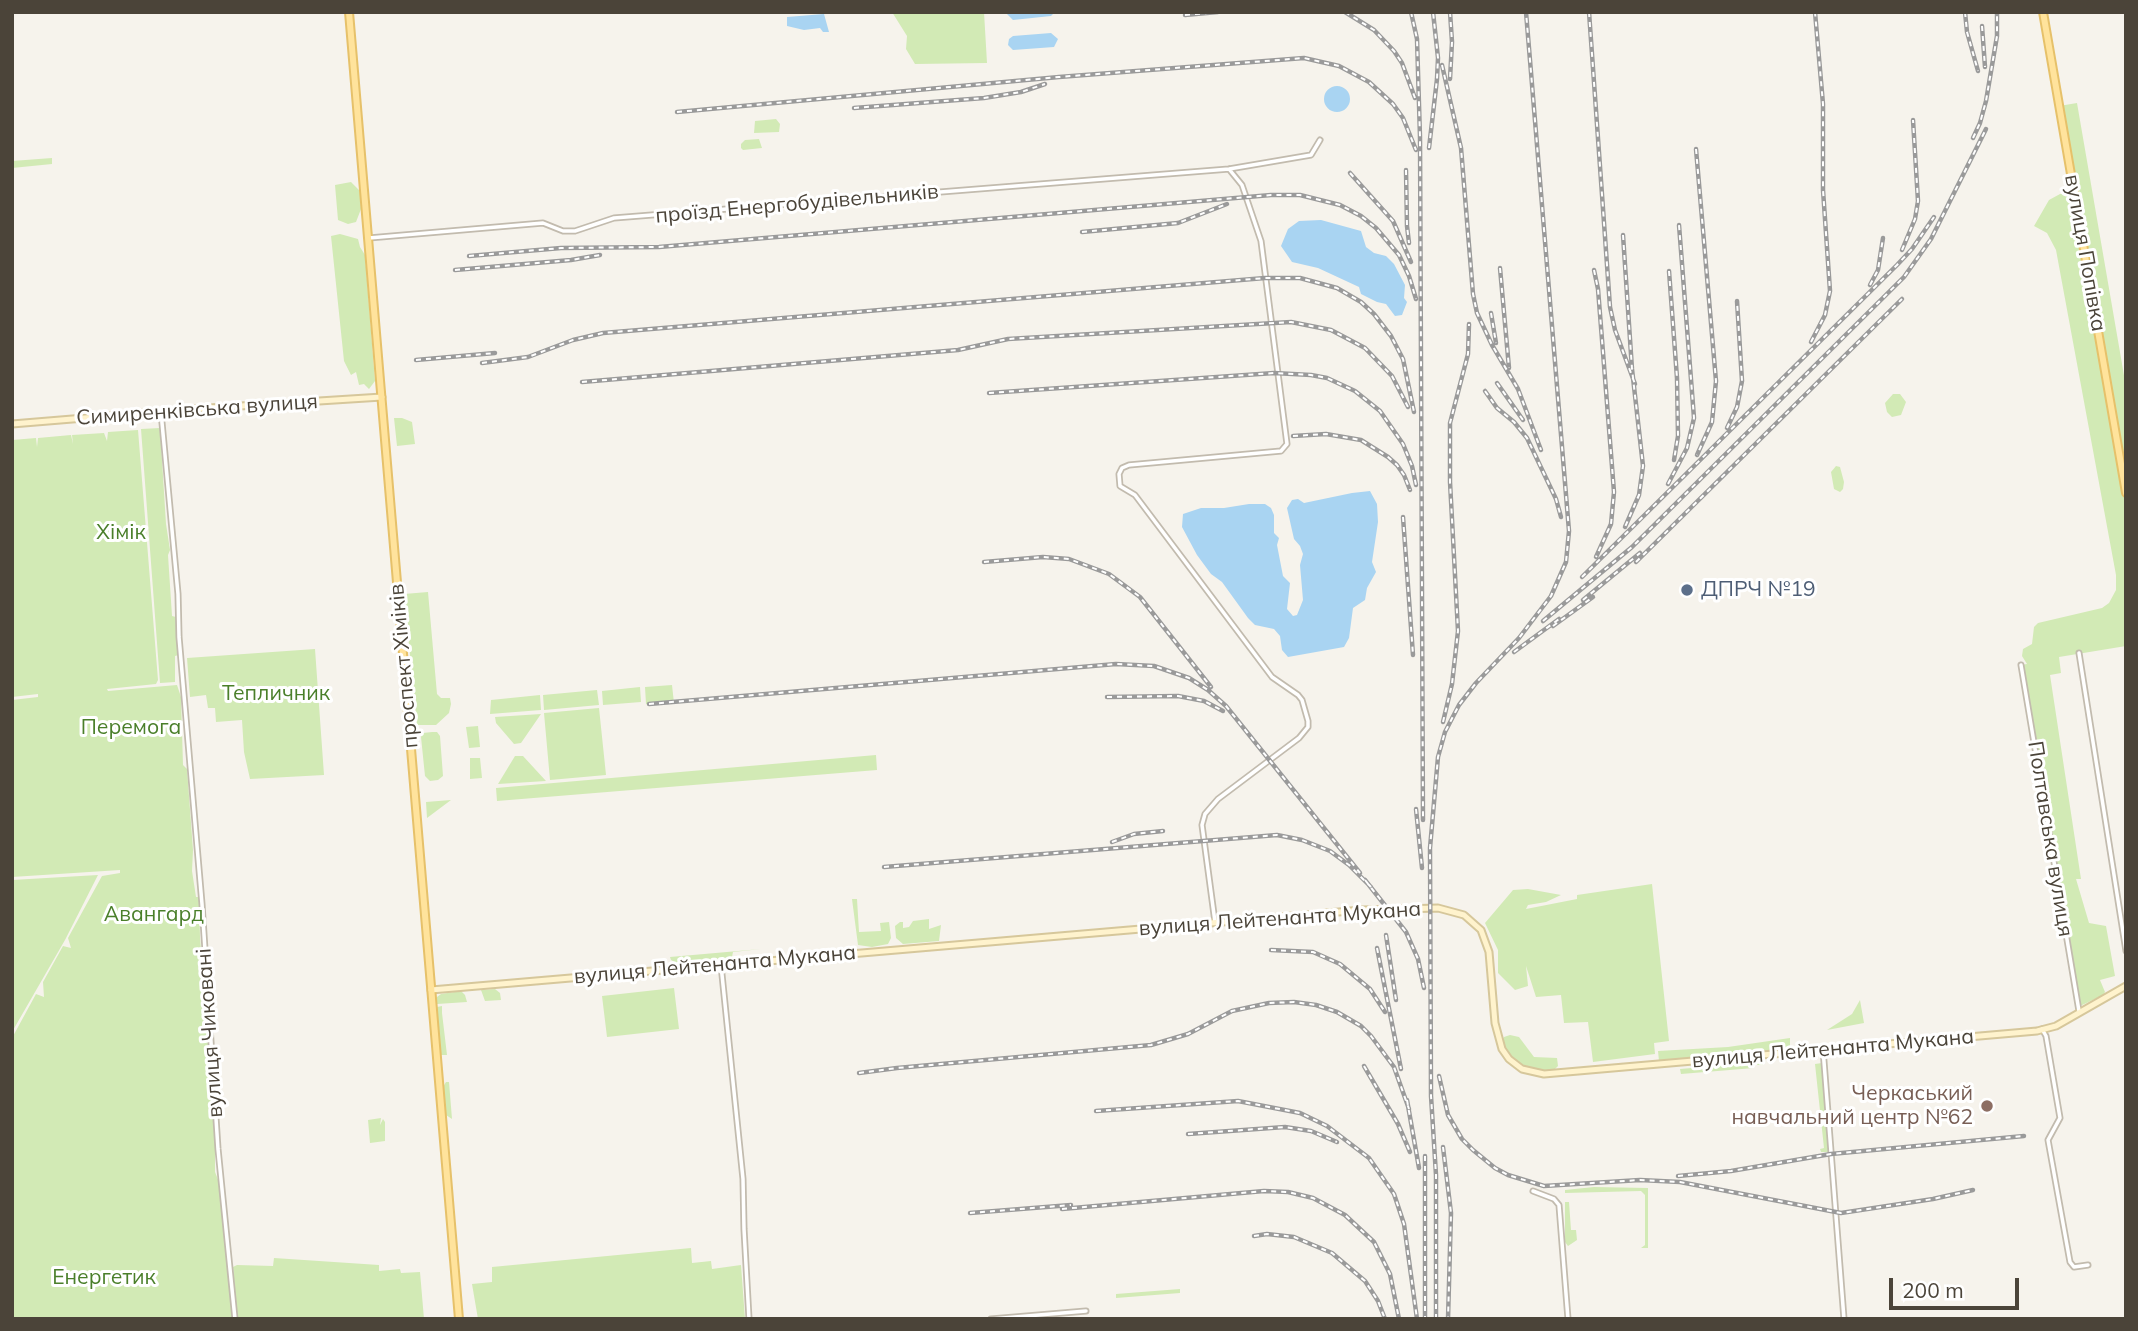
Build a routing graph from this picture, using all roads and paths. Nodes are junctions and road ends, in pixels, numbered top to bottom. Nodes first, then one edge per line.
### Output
1 (349, 12) edge
2 (2043, 12) edge
3 (1320, 140) dead end
4 (1229, 169) junction
5 (369, 238) junction
6 (382, 397) junction
7 (161, 412) junction
8 (12, 424) edge
9 (2126, 493) edge
10 (2079, 653) dead end
11 (2021, 665) dead end
12 (1215, 924) junction
13 (2126, 951) edge
14 (721, 965) junction
15 (2126, 986) edge
16 (431, 990) junction
17 (2080, 1013) junction
18 (2042, 1029) junction
19 (1823, 1049) junction
20 (1533, 1191) dead end
21 (2088, 1265) dead end
22 (1086, 1311) dead end
23 (235, 1319) edge
24 (459, 1319) edge
25 (749, 1319) edge
26 (991, 1319) edge
27 (1568, 1319) edge
28 (1844, 1319) edge

1 - 5 main road, проспект Хіміків
2 - 9 main road, вулиця Попівка
3 - 4 street, проїзд Енергобудівельників
4 - 5 street, проїзд Енергобудівельників
4 - 12 street
5 - 6 main road, проспект Хіміків
6 - 7 main road, Симиренківська вулиця
6 - 16 main road, проспект Хіміків
7 - 8 main road, Симиренківська вулиця
7 - 23 street, вулиця Чиковані
10 - 13 street
11 - 17 street, Полтавська вулиця
12 - 14 main road, вулиця Лейтенанта Мукана
12 - 19 main road, вулиця Лейтенанта Мукана
14 - 16 main road, вулиця Лейтенанта Мукана
14 - 25 street
15 - 17 main road, вулиця Лейтенанта Мукана
16 - 24 main road, проспект Хіміків
17 - 18 main road, вулиця Лейтенанта Мукана
18 - 19 main road, вулиця Лейтенанта Мукана
18 - 21 street
19 - 28 street
20 - 27 street
22 - 26 street

